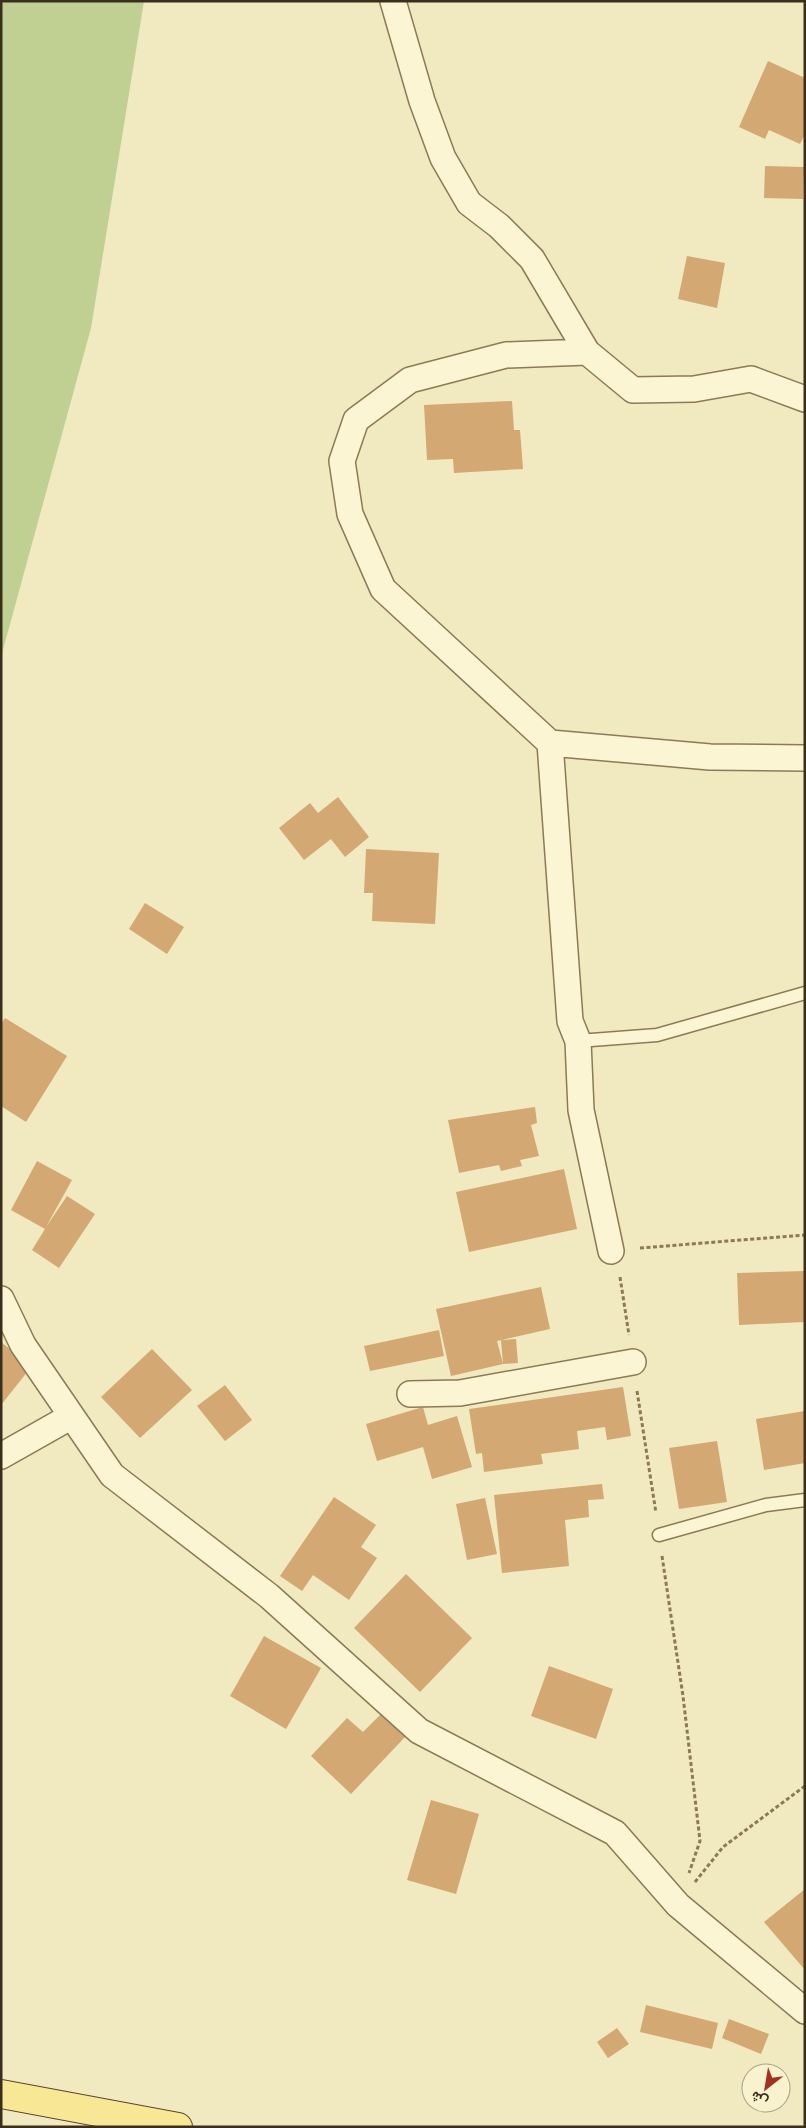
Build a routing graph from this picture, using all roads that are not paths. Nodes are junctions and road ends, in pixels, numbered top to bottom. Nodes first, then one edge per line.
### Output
1 (393, 1) edge
2 (587, 352) junction
3 (805, 399) edge
4 (550, 743) junction
5 (805, 758) edge
6 (805, 994) edge
7 (578, 1041) junction
8 (611, 1250) road end
9 (1, 1299) edge
10 (633, 1362) road end
11 (410, 1394) dead end
12 (70, 1417) junction
13 (1, 1456) edge
14 (805, 1500) edge
15 (659, 1535) road end
16 (805, 2010) edge
17 (1, 2094) edge
18 (178, 2127) edge

1 - 2 street
2 - 3 street
2 - 4 street
4 - 5 street
4 - 7 street
6 - 7 lane
7 - 8 street
9 - 12 street
10 - 11 street
12 - 13 street
12 - 16 street
14 - 15 lane
17 - 18 main road

